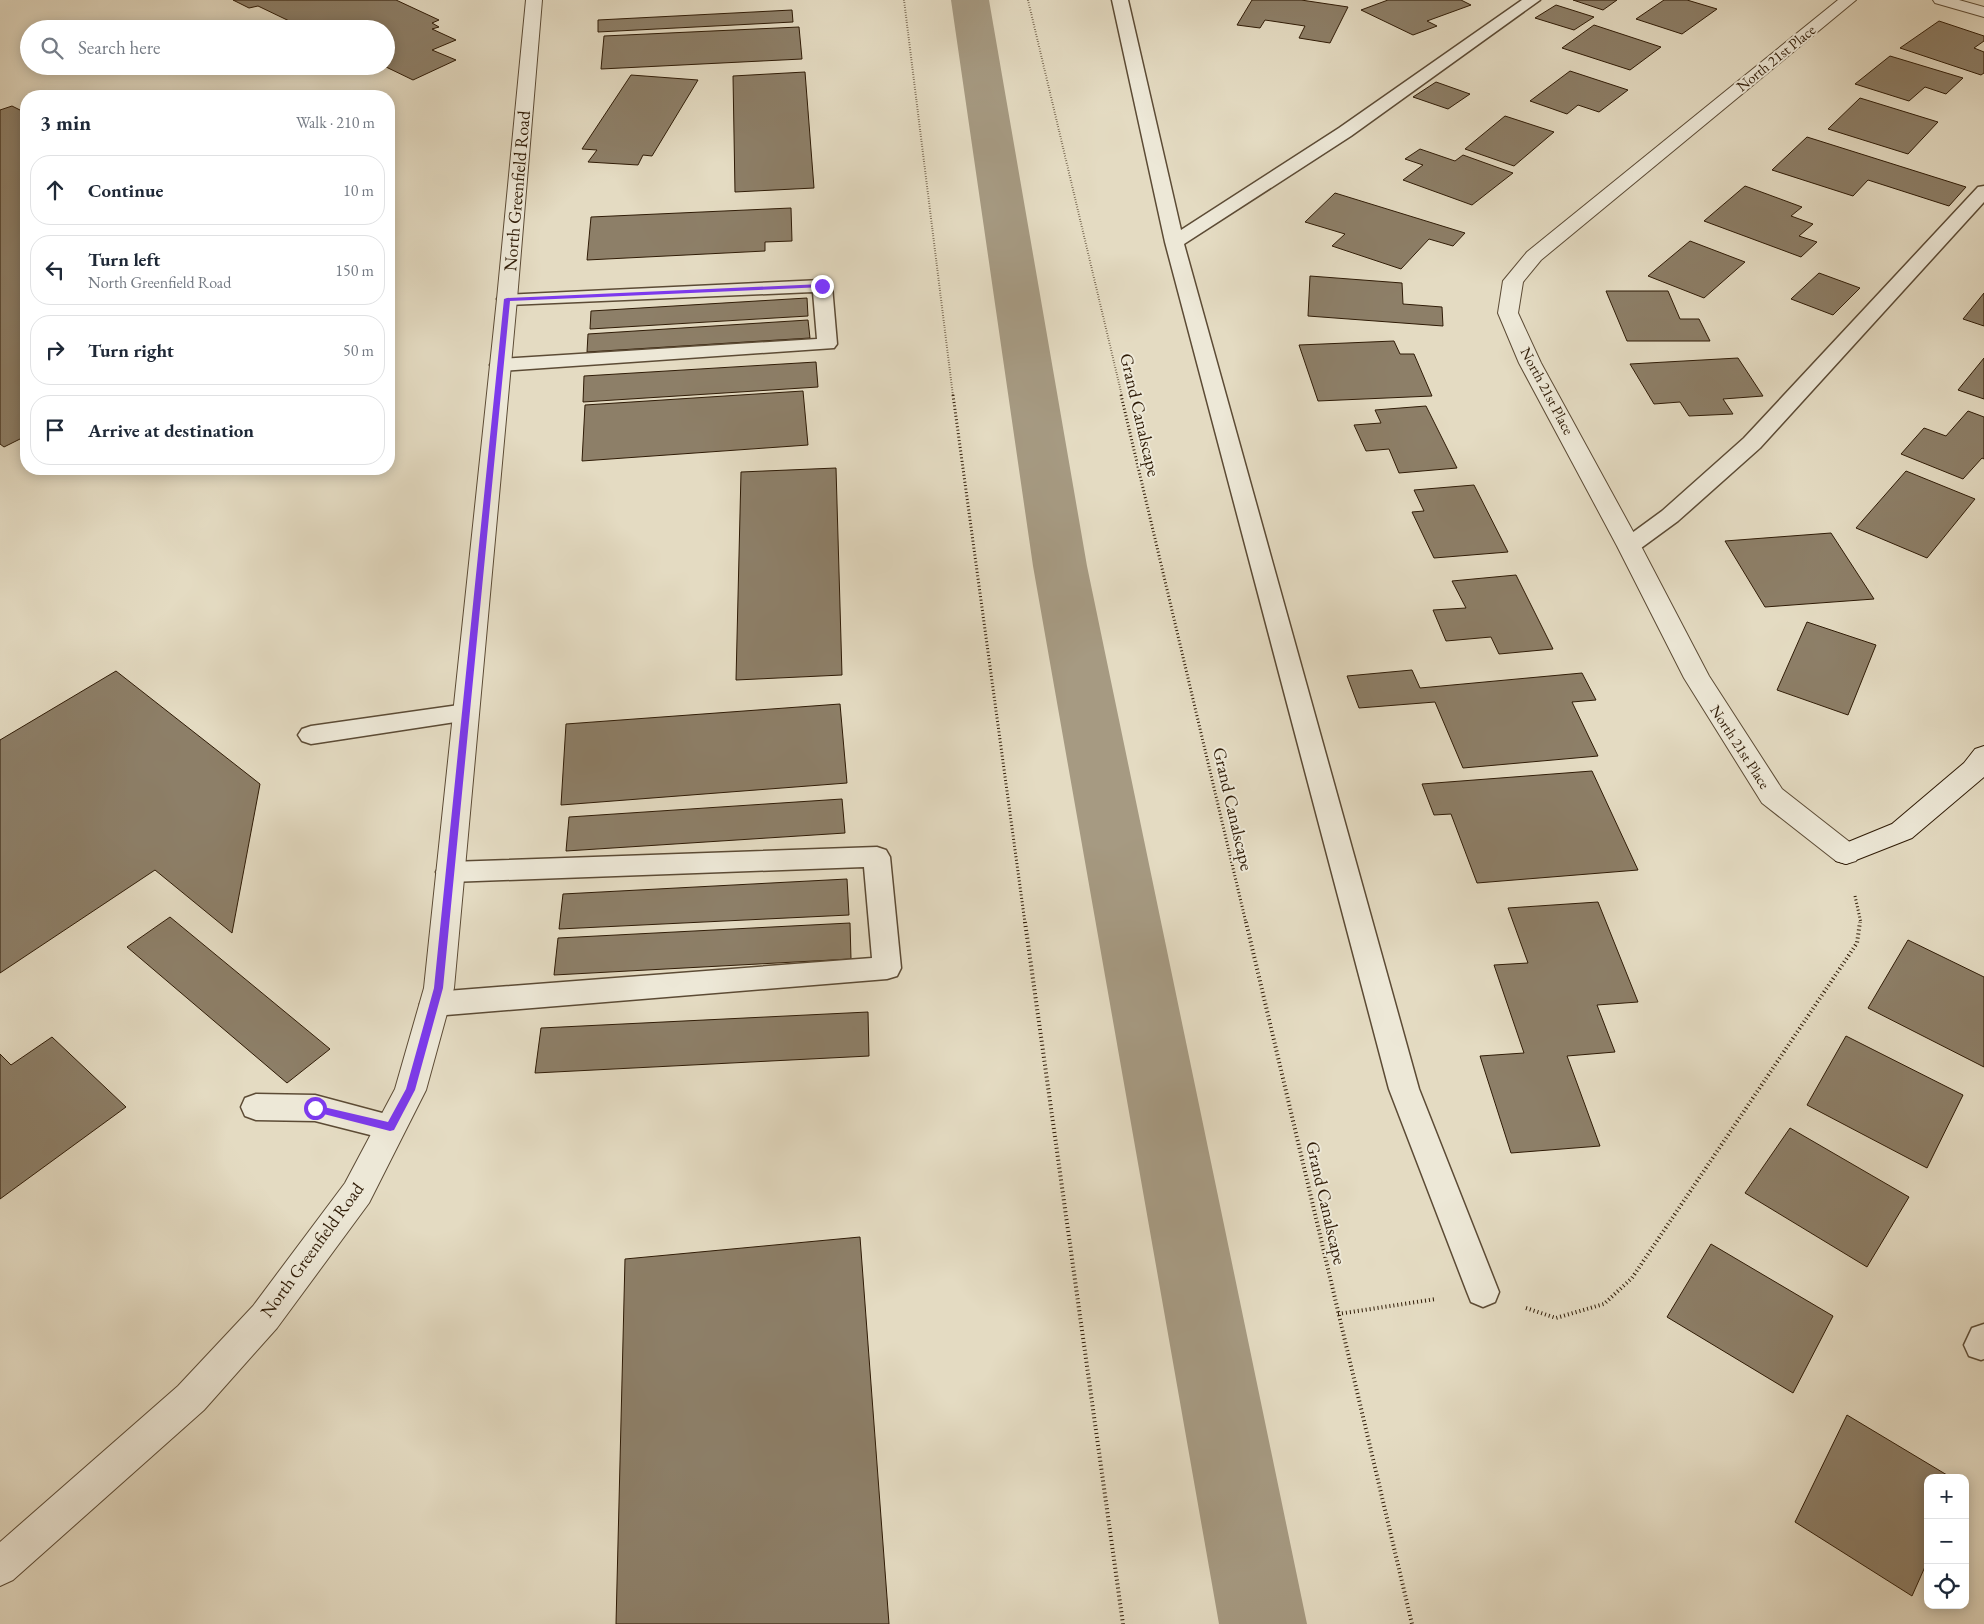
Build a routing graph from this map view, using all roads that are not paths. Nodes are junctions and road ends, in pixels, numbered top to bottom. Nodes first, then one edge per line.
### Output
1 (534, 0) edge
2 (1120, 0) edge
3 (1532, 0) edge
4 (1848, 0) edge
5 (1940, 0) edge
6 (1984, 12) edge
7 (1984, 191) edge
8 (1174, 242) junction
9 (507, 299) junction
10 (500, 365) junction
11 (1630, 546) junction
12 (466, 713) junction
13 (311, 735) dead end
14 (1981, 767) edge
15 (450, 872) junction
16 (434, 1004) junction
17 (256, 1107) dead end
18 (390, 1127) junction
19 (1483, 1292) road end
20 (0, 1567) edge

1 - 9 street, North Greenfield Road
2 - 8 lane
3 - 8 lane
4 - 11 street, North 21st Place
5 - 6 street
7 - 11 lane
8 - 19 lane
9 - 10 street, North Greenfield Road
9 - 10 lane
10 - 12 street, North Greenfield Road
11 - 14 street, North 21st Place
12 - 13 lane
12 - 15 street, North Greenfield Road
15 - 16 street, North Greenfield Road
15 - 16 lane
16 - 18 street, North Greenfield Road
17 - 18 lane
18 - 20 street, North Greenfield Road

